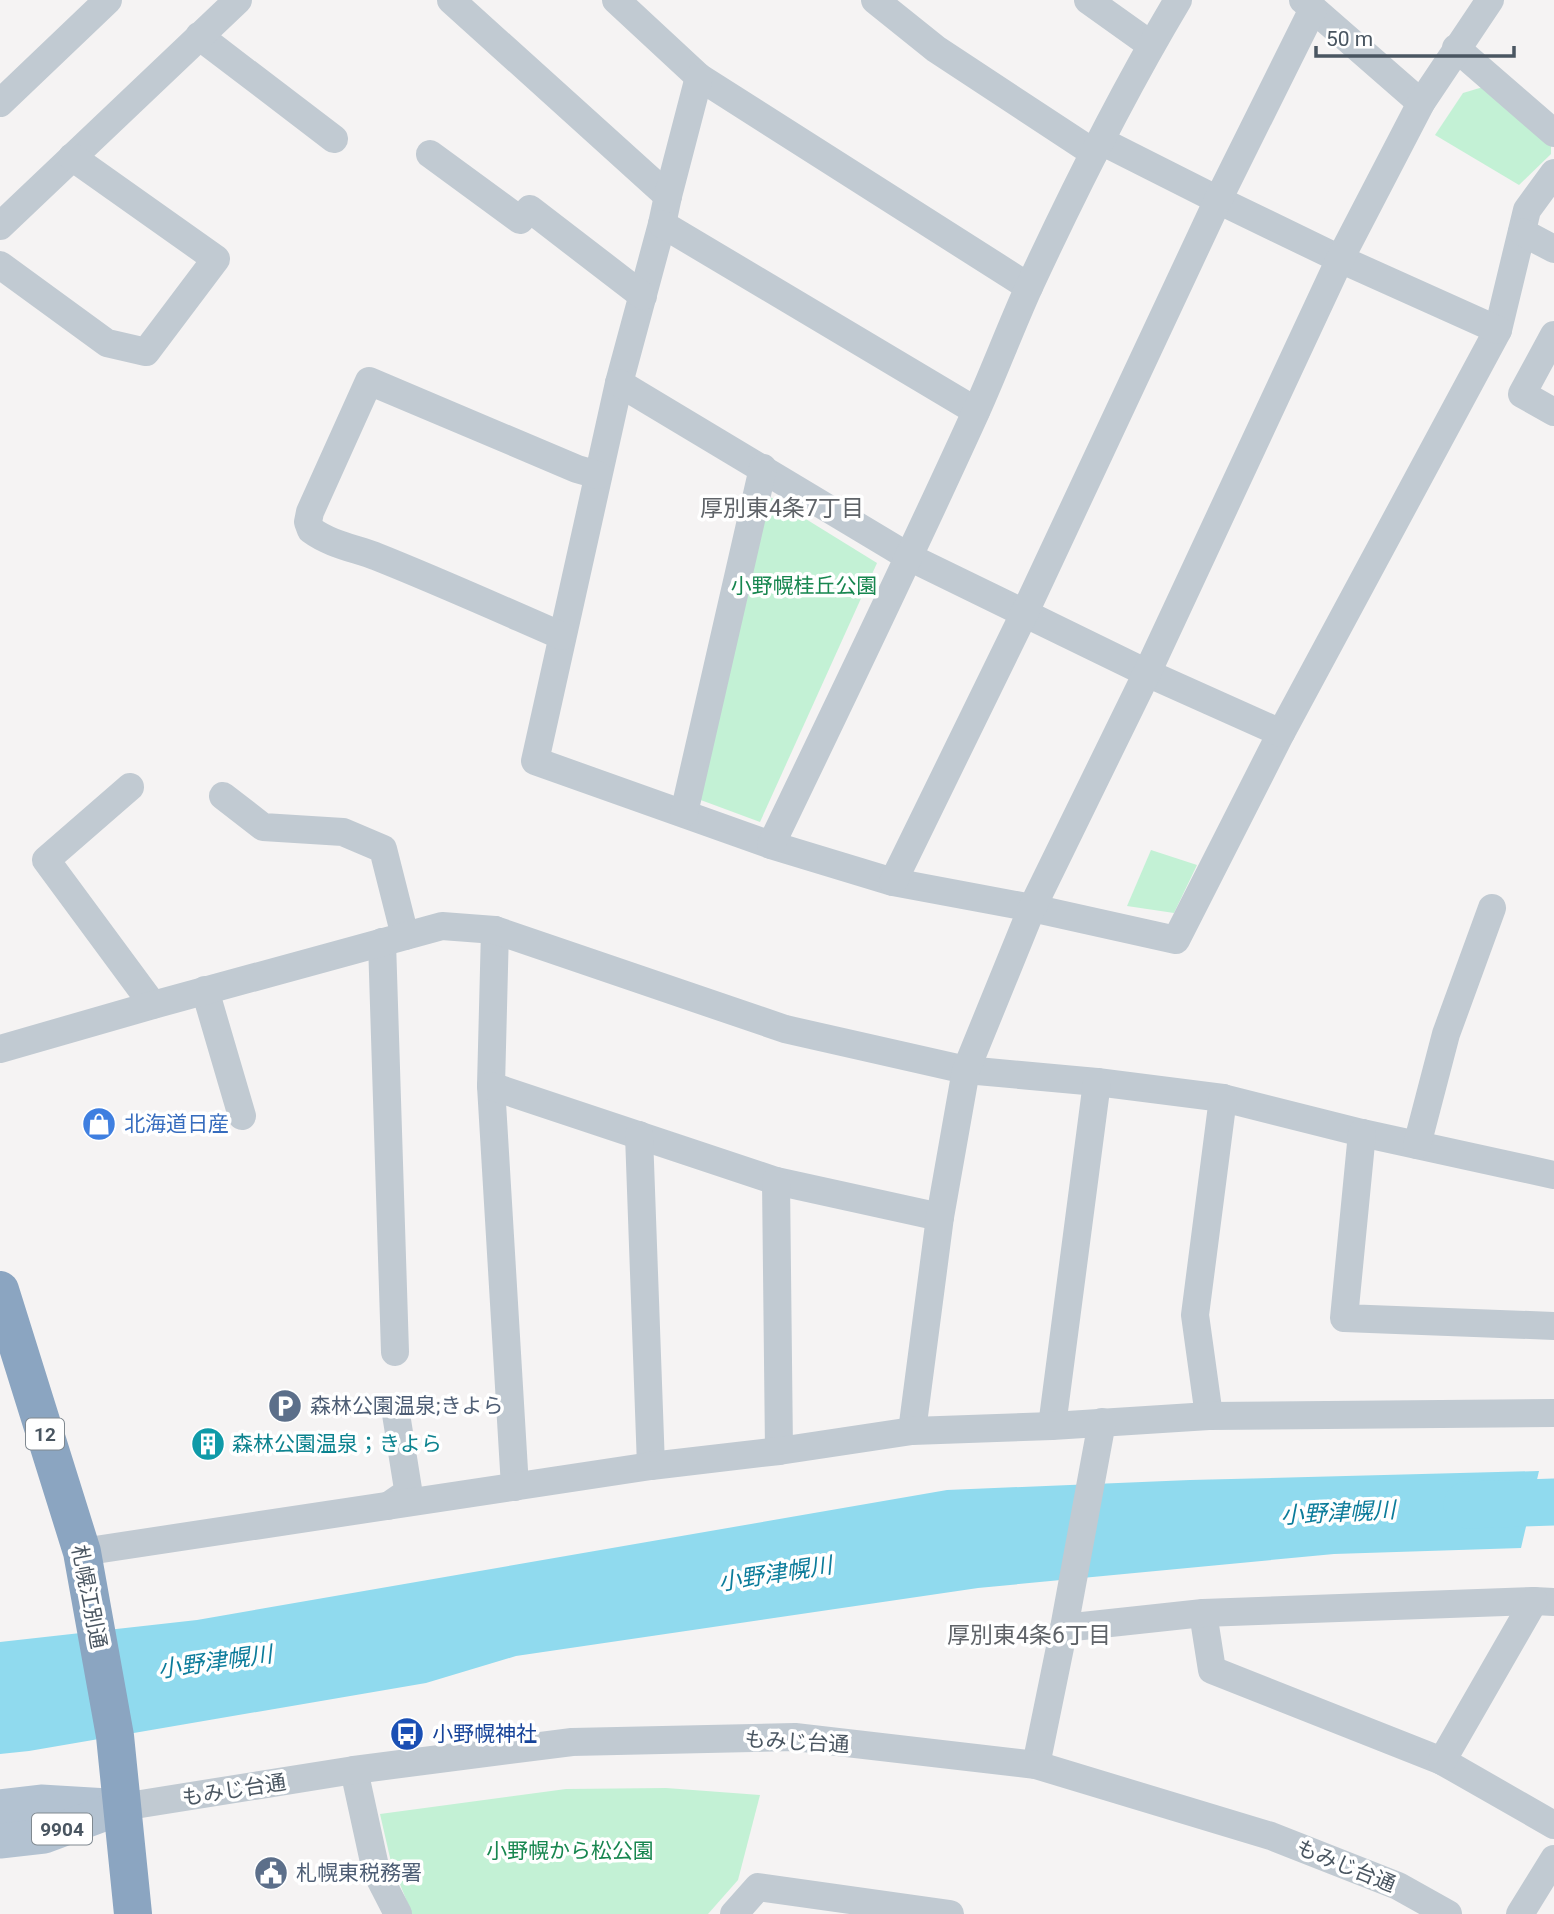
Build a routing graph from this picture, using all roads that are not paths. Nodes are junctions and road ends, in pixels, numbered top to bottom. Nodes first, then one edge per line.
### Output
1 (107, 0) edge
2 (237, 0) edge
3 (615, 0) edge
4 (875, 0) edge
5 (1087, 0) edge
6 (1178, 0) edge
7 (1489, 0) edge
8 (454, 1) edge
9 (1308, 4) edge
10 (199, 36) junction
11 (1151, 45) junction
12 (1456, 48) junction
13 (699, 77) junction
14 (0, 103) edge
15 (1421, 103) junction
16 (1554, 133) edge
17 (334, 139) dead end
18 (1098, 147) junction
19 (430, 154) dead end
20 (72, 157) junction
21 (1554, 173) edge
22 (668, 196) junction
23 (1218, 200) junction
24 (662, 224) junction
25 (0, 226) edge
26 (1522, 232) junction
27 (1554, 248) edge
28 (1340, 259) junction
29 (0, 265) edge
30 (1029, 287) junction
31 (643, 296) junction
32 (1498, 330) junction
33 (1554, 335) edge
34 (619, 383) junction
35 (976, 411) junction
36 (1554, 412) edge
37 (762, 468) junction
38 (598, 475) junction
39 (909, 556) junction
40 (1025, 612) junction
41 (562, 636) junction
42 (1147, 673) junction
43 (1281, 733) junction
44 (130, 787) dead end
45 (223, 796) dead end
46 (684, 813) junction
47 (771, 845) junction
48 (894, 882) junction
49 (1032, 908) junction
50 (1492, 908) dead end
51 (495, 930) junction
52 (393, 939) junction
53 (205, 990) junction
54 (153, 1005) junction
55 (0, 1049) edge
56 (966, 1070) junction
57 (1097, 1082) junction
58 (491, 1086) junction
59 (1223, 1098) junction
60 (243, 1116) dead end
61 (1362, 1133) junction
62 (639, 1135) junction
63 (1417, 1145) junction
64 (1554, 1175) edge
65 (776, 1181) junction
66 (940, 1217) junction
67 (0, 1290) edge
68 (1554, 1326) edge
69 (395, 1352) dead end
70 (396, 1413) dead end
71 (1554, 1413) edge
72 (1209, 1416) junction
73 (1102, 1422) junction
74 (1052, 1426) junction
75 (912, 1432) junction
76 (779, 1451) junction
77 (651, 1466) junction
78 (515, 1487) junction
79 (388, 1506) junction
80 (84, 1566) junction
81 (1544, 1601) edge
82 (1203, 1613) junction
83 (1065, 1628) junction
84 (1442, 1761) junction
85 (1036, 1765) junction
86 (354, 1770) junction
87 (0, 1807) edge
88 (122, 1807) junction
89 (1554, 1825) edge
90 (0, 1841) edge
91 (1554, 1859) edge
92 (133, 1914) edge
93 (398, 1914) edge
94 (734, 1914) edge
95 (950, 1914) edge
96 (1448, 1914) edge
97 (1520, 1914) edge

1 - 14 street
2 - 10 street
3 - 13 street
4 - 18 street
5 - 11 street
6 - 11 street
7 - 12 street
8 - 22 street
9 - 15 street
9 - 23 street
10 - 17 street
10 - 20 street
11 - 18 street
12 - 15 street
12 - 16 street
13 - 22 street
13 - 30 street
15 - 28 street
18 - 23 street
18 - 30 street
19 - 31 street
20 - 25 street
20 - 29 street
21 - 26 street
22 - 24 street
23 - 28 street
23 - 40 street
24 - 31 street
24 - 35 street
26 - 27 street
26 - 32 street
28 - 32 street
28 - 42 street
30 - 35 street
31 - 34 street
32 - 43 street
33 - 36 street
34 - 37 street
34 - 38 street
35 - 39 street
37 - 39 street
37 - 46 street
38 - 41 street
38 - 41 street
39 - 40 street
39 - 47 street
40 - 42 street
40 - 48 street
41 - 46 street
42 - 43 street
42 - 49 street
43 - 49 street
44 - 54 street
45 - 52 street
46 - 47 street
47 - 48 street
48 - 49 street
49 - 56 street
50 - 63 street
51 - 52 street
51 - 56 street
51 - 58 street
52 - 53 street
52 - 69 street
53 - 54 street
53 - 60 street
54 - 55 street
56 - 57 street
56 - 66 street
57 - 59 street
57 - 74 street
58 - 62 street
58 - 78 street
59 - 61 street
59 - 72 street
61 - 63 street
61 - 68 street
62 - 65 street
62 - 77 street
63 - 64 street
65 - 66 street
65 - 76 street
66 - 75 street
67 - 80 highway, 札幌江別通 / 12
70 - 79 street
71 - 72 street
72 - 73 street
73 - 74 street
73 - 83 street
74 - 75 street
75 - 76 street
76 - 77 street
77 - 78 street
78 - 79 street
79 - 80 street
80 - 88 highway, 札幌江別通 / 12
81 - 82 street
81 - 84 street
82 - 83 street
82 - 84 street
83 - 85 street
84 - 89 street
85 - 86 street, もみじ台通
85 - 96 street, もみじ台通
86 - 88 street, もみじ台通
86 - 93 street
87 - 88 main road, 9904
88 - 90 main road, 9904
88 - 92 highway, 札幌江別通 / 12
91 - 97 street
94 - 95 street

